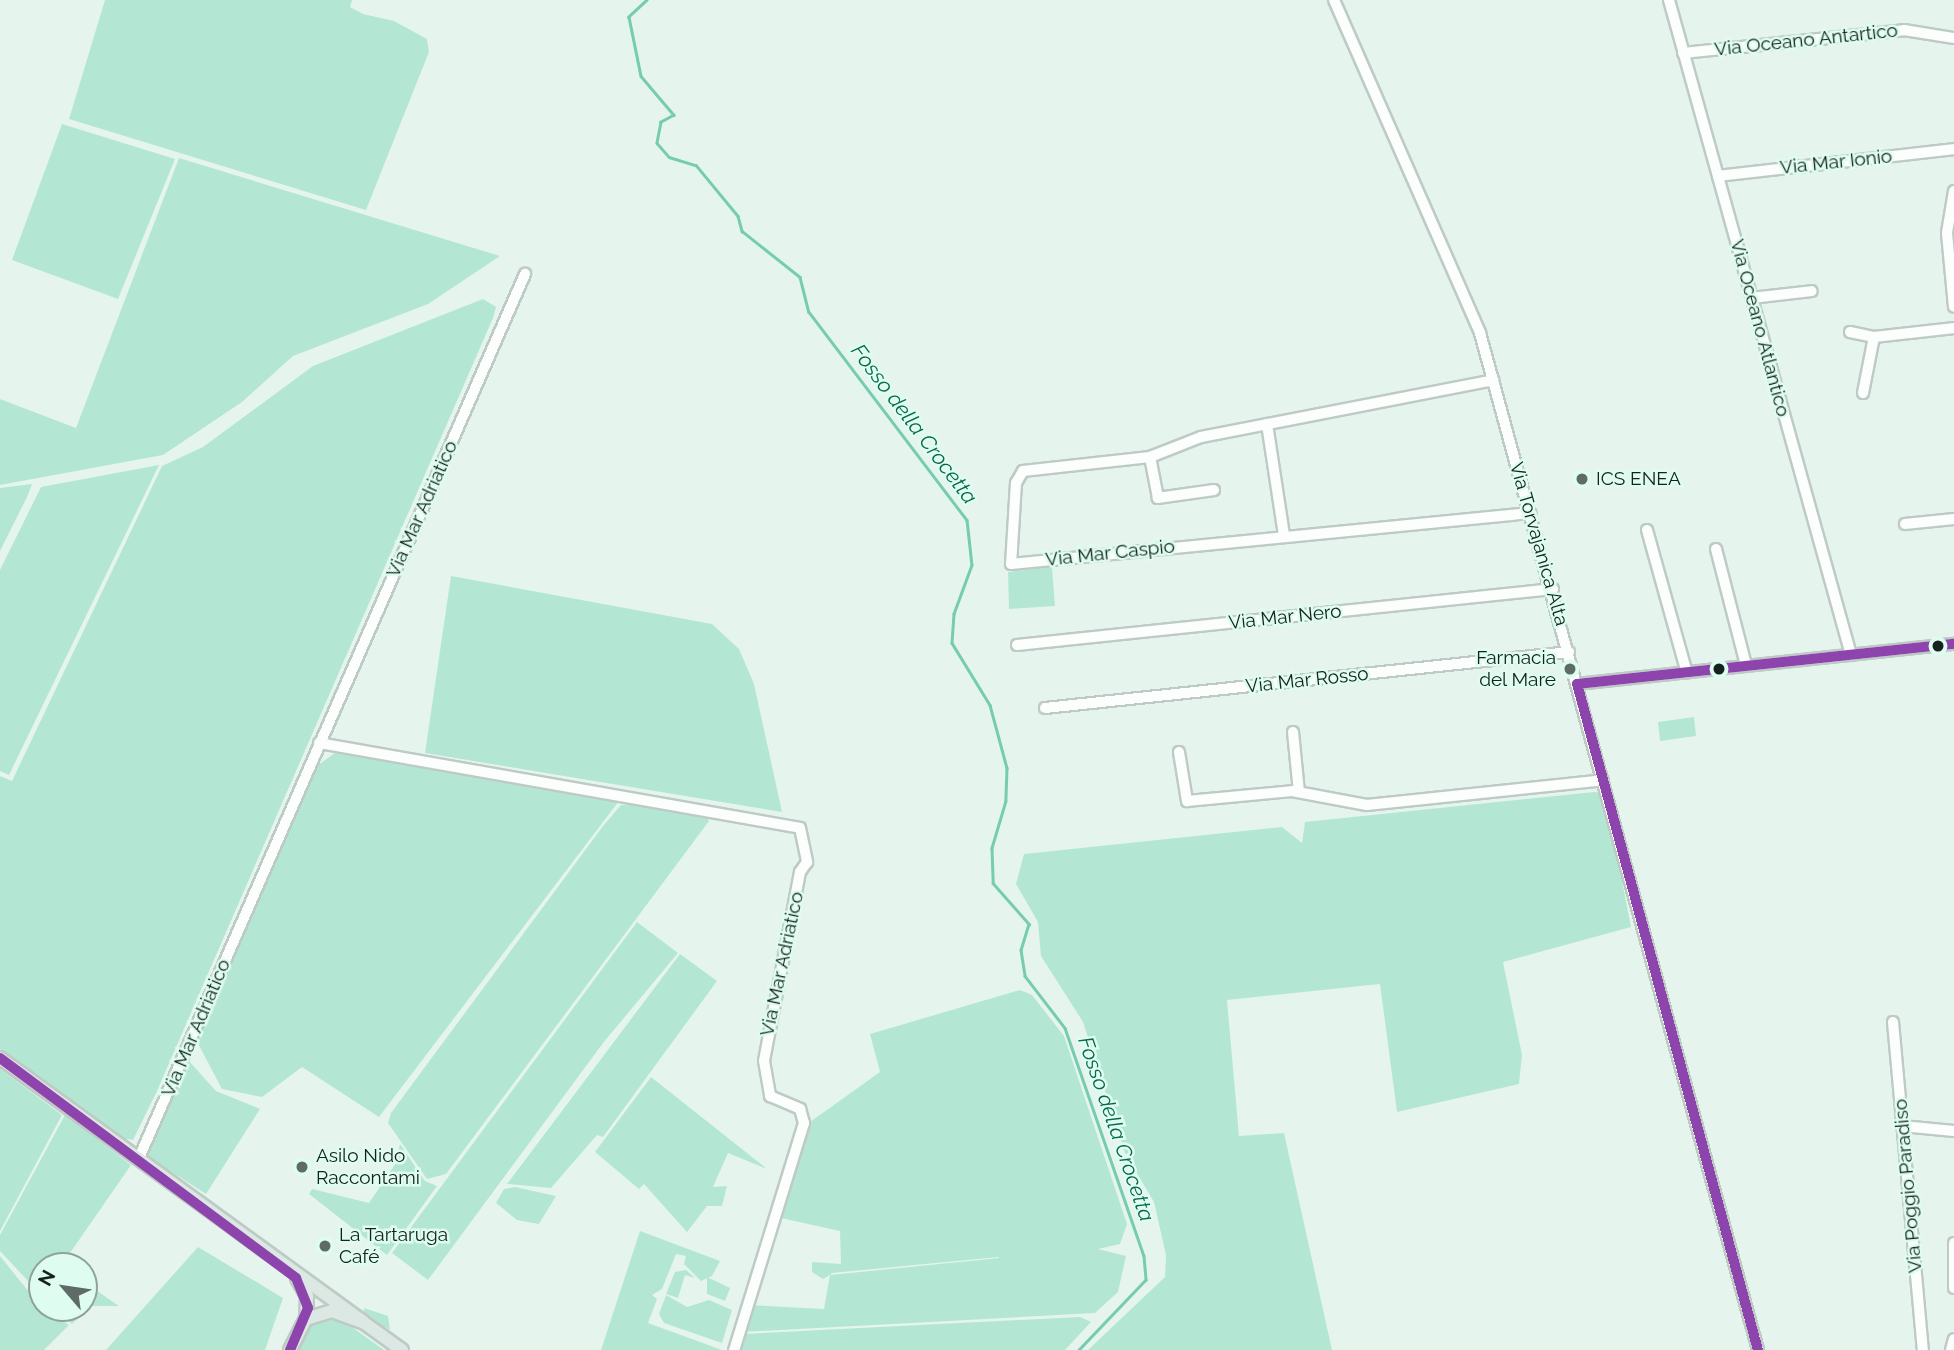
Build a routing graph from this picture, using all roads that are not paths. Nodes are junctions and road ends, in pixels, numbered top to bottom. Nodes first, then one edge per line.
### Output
1 (1334, 0) edge
2 (1669, 0) edge
3 (1954, 38) edge
4 (1684, 52) junction
5 (1954, 149) edge
6 (1718, 176) junction
7 (1954, 191) edge
8 (1950, 233) edge
9 (525, 274) dead end
10 (1812, 291) dead end
11 (1751, 298) junction
12 (1954, 307) edge
13 (1954, 328) edge
14 (1850, 332) dead end
15 (1874, 337) junction
16 (1494, 380) junction
17 (1863, 393) dead end
18 (1267, 424) junction
19 (1150, 457) junction
20 (1214, 490) dead end
21 (1531, 513) junction
22 (1954, 519) edge
23 (1905, 524) dead end
24 (1647, 530) dead end
25 (1284, 535) junction
26 (1716, 549) dead end
27 (1553, 589) junction
28 (1954, 644) edge
29 (1017, 645) dead end
30 (1569, 652) junction
31 (1850, 655) junction
32 (1746, 665) junction
33 (1688, 673) junction
34 (1577, 684) junction
35 (1045, 708) dead end
36 (1293, 732) dead end
37 (319, 743) junction
38 (1180, 751) dead end
39 (1603, 780) junction
40 (1299, 792) junction
41 (1893, 1022) dead end
42 (0, 1058) edge
43 (1902, 1126) junction
44 (1954, 1131) edge
45 (139, 1158) junction
46 (1954, 1243) edge
47 (282, 1263) junction
48 (1954, 1288) edge
49 (306, 1319) junction
50 (363, 1321) junction
51 (1954, 1339) edge
52 (290, 1350) edge
53 (402, 1350) edge
54 (734, 1350) edge
55 (1758, 1350) edge
56 (1923, 1350) edge
57 (1951, 1350) edge

1 - 16 street, Via Torvajanica Alta
2 - 4 street, Via Oceano Atlantico
3 - 4 street, Via Oceano Antartico
4 - 6 street, Via Oceano Atlantico
5 - 6 street, Via Mar Ionio
6 - 11 street, Via Oceano Atlantico
7 - 8 street
8 - 12 street
9 - 37 street, Via Mar Adriatico
10 - 11 street
11 - 31 street, Via Oceano Atlantico
13 - 15 street
14 - 15 street
15 - 17 street
16 - 18 street
16 - 21 street, Via Torvajanica Alta
18 - 19 street
18 - 25 street
19 - 20 street
19 - 25 street, Via Mar Caspio
21 - 25 street, Via Mar Caspio
21 - 27 street, Via Torvajanica Alta
22 - 23 street
24 - 33 street
26 - 32 street
27 - 29 street, Via Mar Nero
27 - 30 street, Via Torvajanica Alta
28 - 31 street
30 - 34 street, Via Torvajanica Alta
30 - 35 street, Via Mar Rosso
31 - 32 street
32 - 33 street
33 - 34 street
34 - 39 street, Via Torvajanica Alta
36 - 40 street
37 - 45 street, Via Mar Adriatico
37 - 54 street, Via Mar Adriatico
38 - 40 street
39 - 40 street
39 - 55 street, Via Torvajanica Alta
41 - 43 street, Via Poggio Paradiso
42 - 45 main road
43 - 44 street
43 - 56 street, Via Poggio Paradiso
45 - 47 main road
46 - 48 street
47 - 49 main road
47 - 50 main road
49 - 50 main road
49 - 52 main road
50 - 53 main road
51 - 57 street

